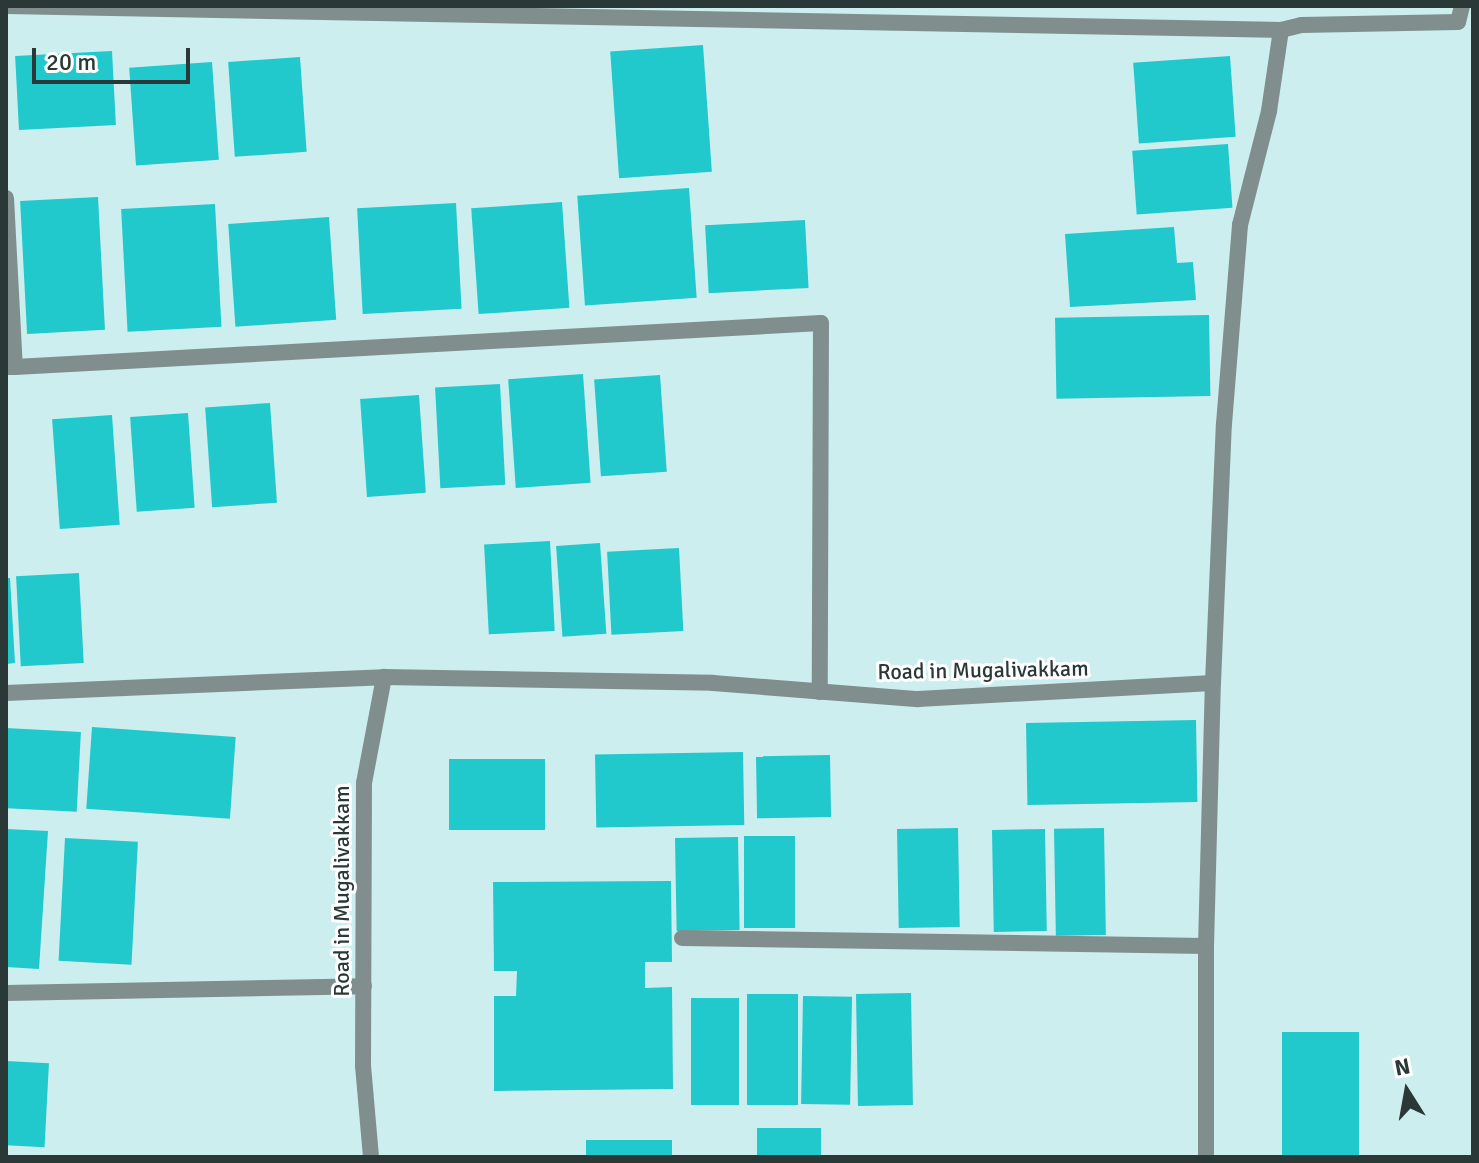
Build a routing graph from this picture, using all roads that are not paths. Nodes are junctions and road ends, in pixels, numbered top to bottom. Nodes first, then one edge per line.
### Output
1 (6, 6) edge
2 (1462, 6) edge
3 (1281, 30) junction
4 (6, 198) edge
5 (11, 367) edge
6 (384, 677) junction
7 (1213, 683) junction
8 (820, 692) junction
9 (6, 693) edge
10 (682, 938) dead end
11 (1206, 946) junction
12 (364, 986) junction
13 (6, 993) edge
14 (371, 1157) edge
15 (1206, 1157) edge

1 - 3 street
2 - 3 street
3 - 7 street
4 - 5 street
5 - 8 street
6 - 8 street, Road in Mugalivakkam
6 - 9 street
6 - 12 street, Road in Mugalivakkam
7 - 8 street, Road in Mugalivakkam
7 - 11 street
10 - 11 street
11 - 15 street
12 - 13 street
12 - 14 street, Road in Mugalivakkam

